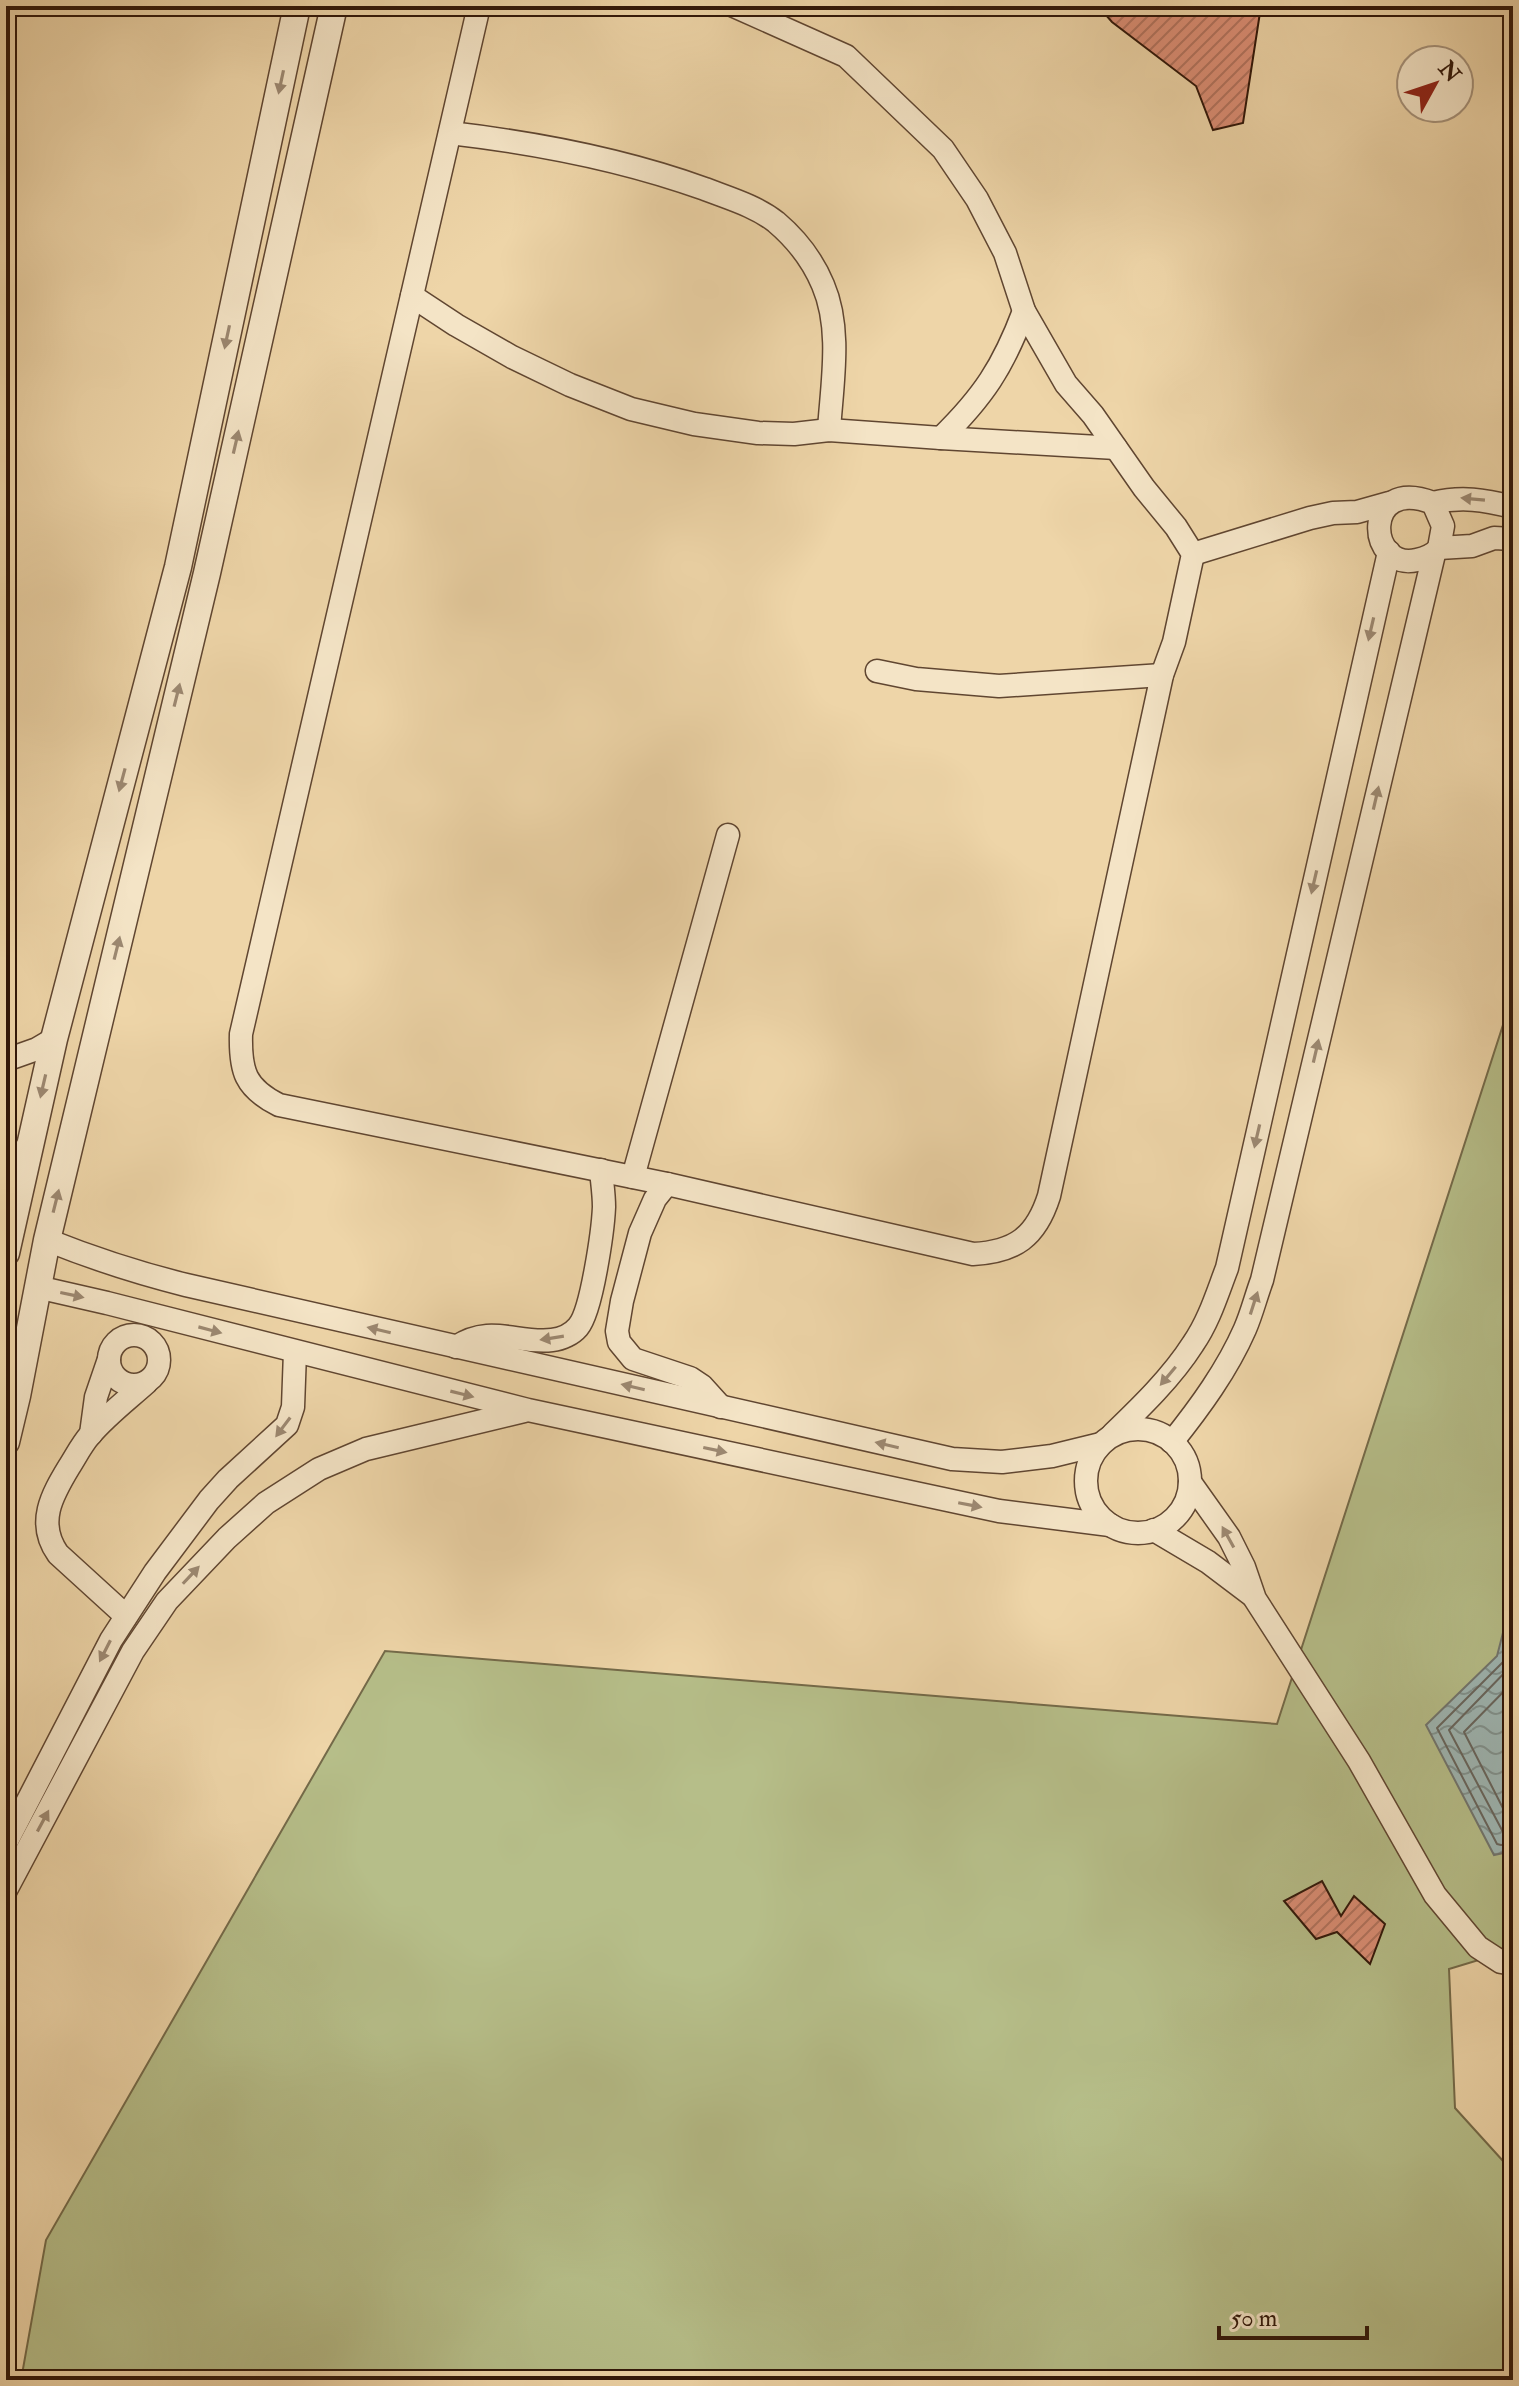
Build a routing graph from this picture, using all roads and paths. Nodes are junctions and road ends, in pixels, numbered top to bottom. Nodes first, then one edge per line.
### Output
1 (297, 6) edge
2 (334, 6) edge
3 (479, 6) edge
4 (734, 6) edge
5 (450, 133) junction
6 (412, 296) junction
7 (1024, 311) junction
8 (829, 430) junction
9 (941, 438) junction
10 (1116, 448) junction
11 (1389, 503) junction
12 (1433, 503) junction
13 (1513, 507) edge
14 (1513, 539) edge
15 (1436, 551) junction
16 (1389, 552) junction
17 (1193, 554) junction
18 (178, 567) junction
19 (207, 573) junction
20 (877, 671) dead end
21 (1162, 675) junction
22 (728, 835) dead end
23 (54, 1039) junction
24 (6, 1060) edge
25 (6, 1143) edge
26 (601, 1170) junction
27 (23, 1175) junction
28 (633, 1177) junction
29 (667, 1184) junction
30 (603, 1227) junction
31 (640, 1233) junction
32 (47, 1240) junction
33 (6, 1253) edge
34 (119, 1267) junction
35 (162, 1279) junction
36 (37, 1287) junction
37 (590, 1297) junction
38 (622, 1301) junction
39 (107, 1303) junction
40 (160, 1317) junction
41 (456, 1347) junction
42 (295, 1352) junction
43 (109, 1359) junction
44 (146, 1383) junction
45 (11, 1395) edge
46 (721, 1407) junction
47 (528, 1410) junction
48 (91, 1434) junction
49 (1107, 1439) junction
50 (6, 1442) edge
51 (1172, 1442) junction
52 (1190, 1482) junction
53 (1110, 1525) junction
54 (1154, 1530) junction
55 (145, 1586) junction
56 (1255, 1599) junction
57 (167, 1601) junction
58 (126, 1616) junction
59 (6, 1843) edge
60 (6, 1890) edge
61 (1513, 1964) edge

1 -> 18 street
19 -> 2 street
3 - 5 street
4 - 7 street
5 - 6 street
5 - 8 street
6 - 8 street
6 - 26 street
7 - 9 street
7 - 10 street
8 - 9 street
9 - 10 street
10 - 17 street
11 - 12 street
11 - 16 street
11 - 17 street
13 -> 12 street
12 - 15 street
14 - 15 street
15 - 16 street
51 -> 15 street
16 -> 49 street
17 - 21 street
18 - 19 street
18 -> 23 street
32 -> 19 street
20 - 21 street
21 - 29 street
22 - 28 street
23 - 24 street
23 -> 27 street
25 - 27 street
26 - 28 street
26 - 30 street
27 - 33 street
28 - 29 street
29 - 31 street
30 - 31 street
30 - 37 street
31 - 38 street
32 - 34 street
32 - 36 street
34 - 35 street
34 - 39 street
35 - 40 street
41 -> 35 street
36 -> 39 street
36 - 45 street
37 - 38 street
37 -> 41 street
38 - 46 street
39 - 40 street
40 -> 42 street
46 -> 41 street
42 -> 47 street
42 -> 55 street
43 - 44 street
43 - 44 street
43 - 48 street
44 - 48 street
45 - 50 street
49 -> 46 street
47 -> 53 street
57 -> 47 street
48 - 58 street
49 - 51 street
49 - 53 street
51 - 52 street
52 - 54 street
56 -> 52 street
53 - 54 street
54 - 56 street
55 - 57 street
55 - 58 street
56 - 61 street
60 -> 57 street
58 -> 59 street

